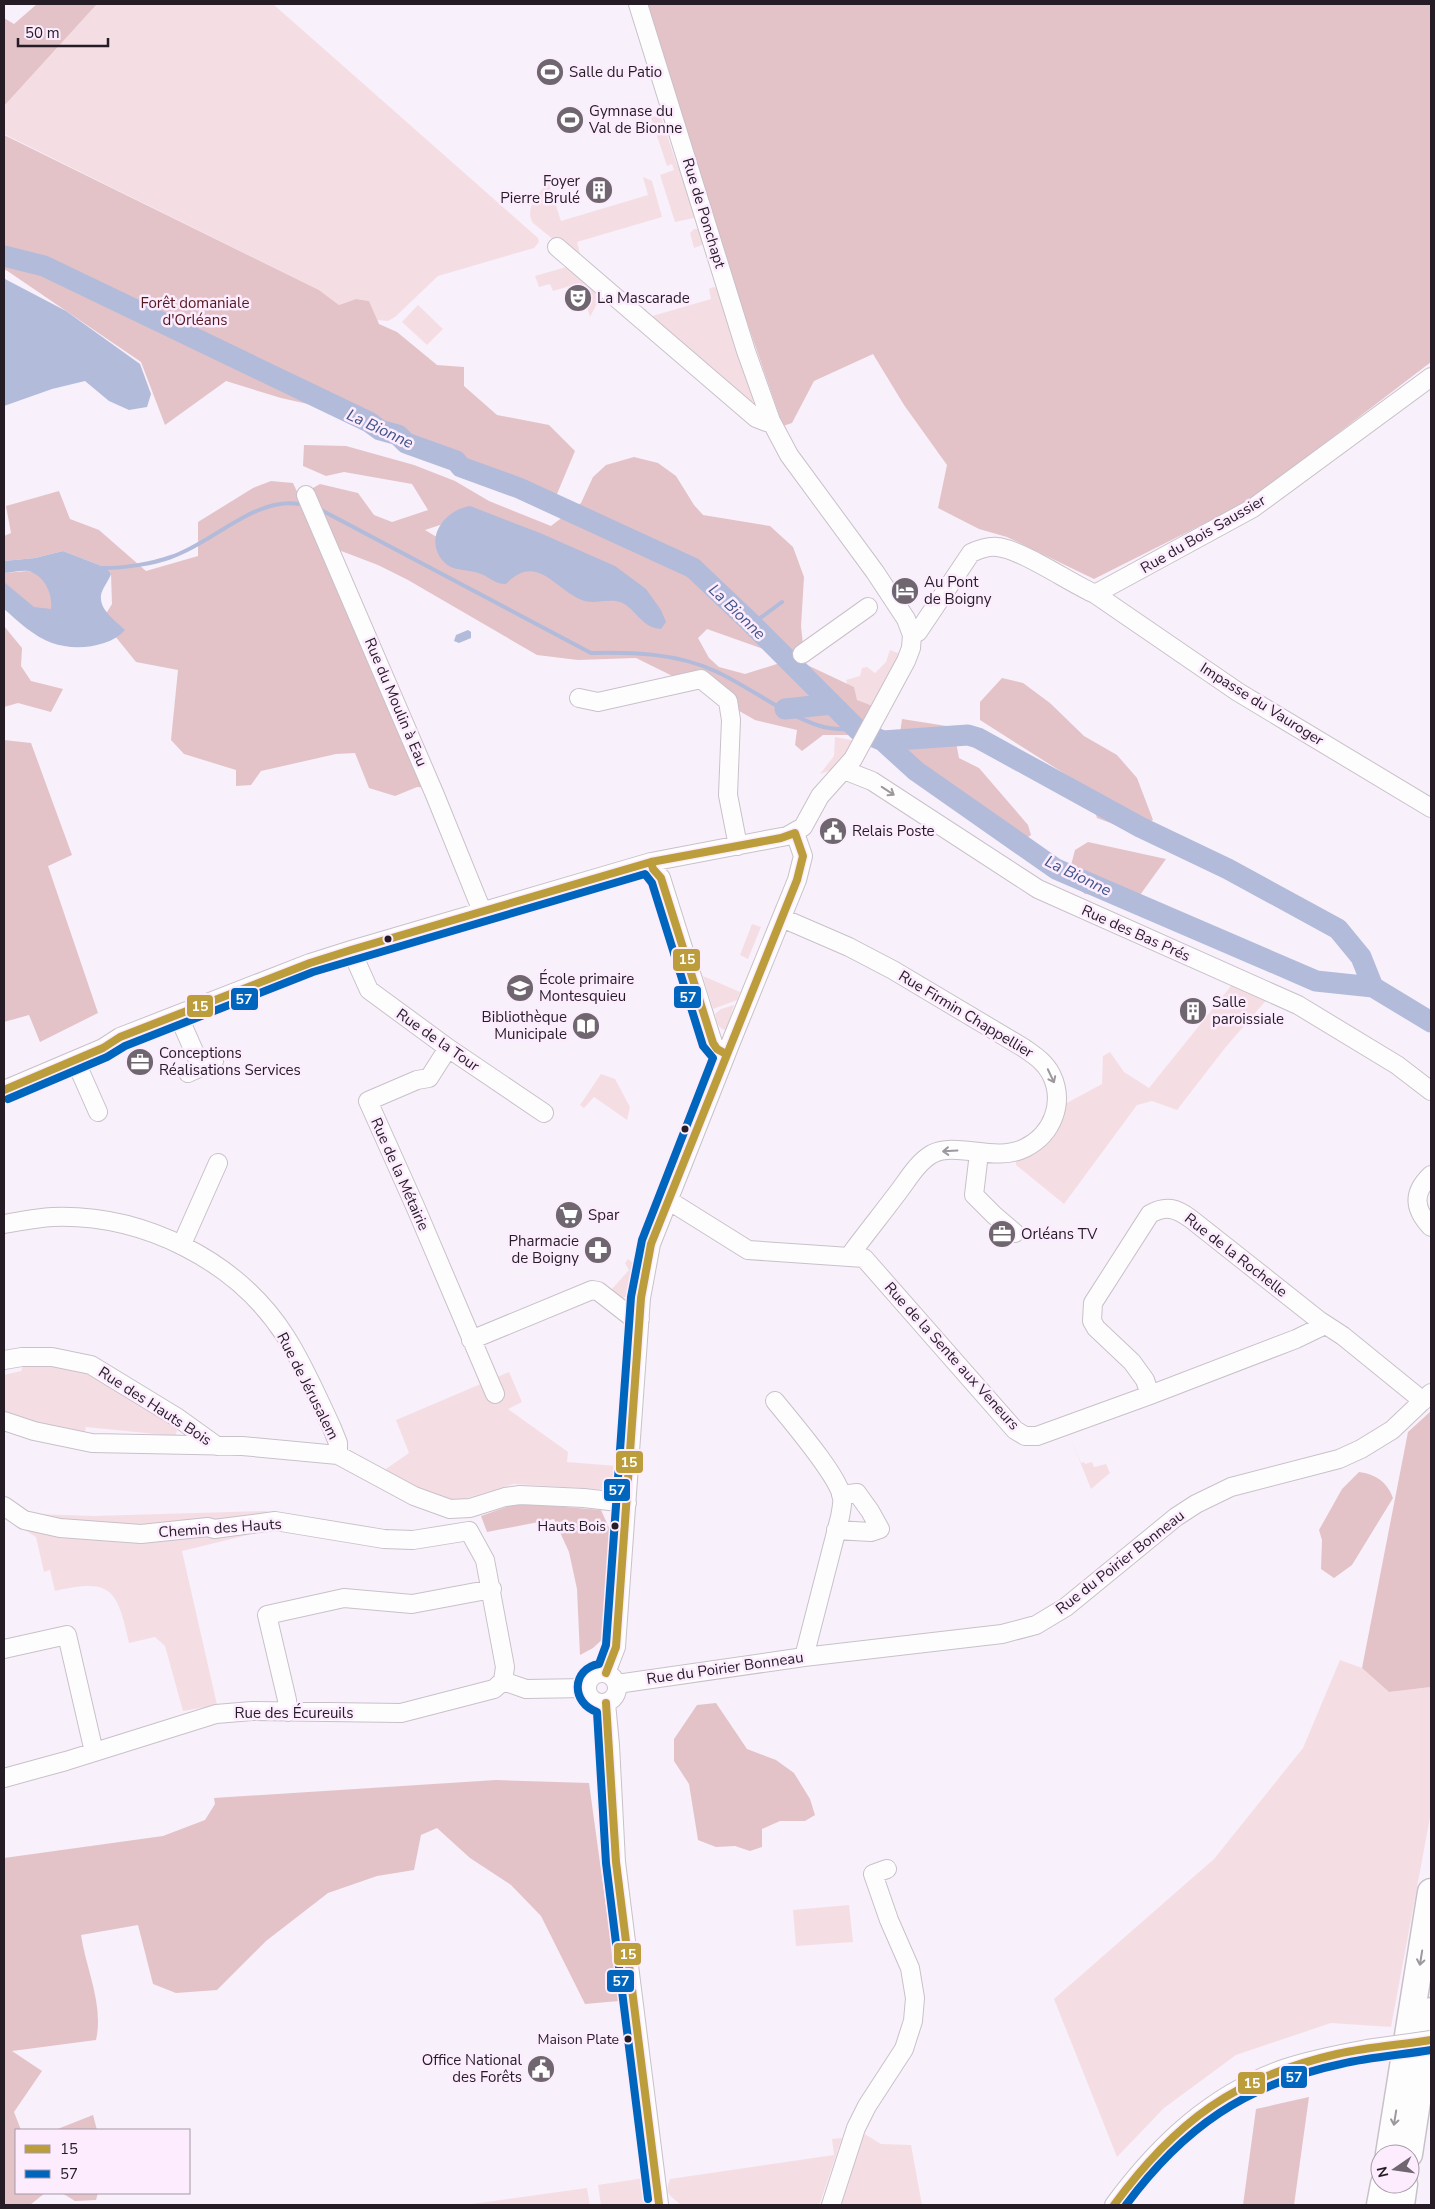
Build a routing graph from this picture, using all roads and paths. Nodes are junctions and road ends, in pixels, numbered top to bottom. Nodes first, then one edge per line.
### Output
1 (638, 4) edge
2 (557, 247) dead end
3 (1431, 377) edge
4 (771, 421) junction
5 (306, 495) dead end
6 (889, 593) junction
7 (1095, 594) junction
8 (912, 634) junction
9 (802, 654) dead end
10 (579, 698) dead end
11 (844, 770) junction
12 (1431, 808) edge
13 (795, 833) junction
14 (738, 846) junction
15 (651, 862) junction
16 (482, 911) junction
17 (782, 918) junction
18 (351, 950) junction
19 (178, 1015) junction
20 (448, 1048) junction
21 (726, 1054) junction
22 (75, 1060) junction
23 (201, 1067) dead end
24 (4, 1090) edge
25 (1431, 1090) edge
26 (98, 1112) dead end
27 (544, 1113) dead end
28 (979, 1153) junction
29 (218, 1162) dead end
30 (1431, 1175) edge
31 (668, 1200) junction
32 (4, 1224) edge
33 (1431, 1227) edge
34 (1015, 1233) dead end
35 (182, 1244) junction
36 (852, 1256) junction
37 (640, 1319) junction
38 (1326, 1325) junction
39 (471, 1340) junction
40 (4, 1360) edge
41 (495, 1394) dead end
42 (1150, 1395) junction
43 (1427, 1397) edge
44 (776, 1401) dead end
45 (4, 1421) edge
46 (217, 1446) junction
47 (338, 1456) junction
48 (842, 1496) junction
49 (627, 1503) junction
50 (4, 1506) edge
51 (836, 1530) junction
52 (492, 1589) junction
53 (4, 1648) edge
54 (804, 1657) junction
55 (611, 1678) junction
56 (503, 1681) junction
57 (587, 1688) junction
58 (606, 1703) junction
59 (288, 1712) junction
60 (94, 1752) junction
61 (4, 1778) edge
62 (887, 1869) dead end
63 (1431, 1892) edge
64 (1431, 2011) edge
65 (1431, 2040) edge
66 (1391, 2144) edge
67 (1411, 2144) edge
68 (663, 2205) edge
69 (831, 2205) edge
70 (1114, 2205) edge

1 - 4 street, Rue de Ponchapt
2 - 4 street
3 - 7 street, Rue du Bois Saussier
4 - 6 street, Rue de Ponchapt
5 - 16 street, Rue du Moulin à Eau
6 - 8 street, Rue de Ponchapt
6 - 9 street
7 - 8 street
7 - 12 street, Impasse du Vauroger
8 - 11 street
10 - 14 street
11 - 13 street
11 -> 25 street, Rue des Bas Prés
13 - 14 street
13 - 17 street
14 - 15 street
15 - 16 street
15 - 21 street
16 - 18 street
17 - 21 street
17 -> 28 street, Rue Firmin Chappellier
18 - 19 street
18 - 20 street, Rue de la Tour
19 - 22 street
19 - 23 street
20 - 27 street, Rue de la Tour
20 - 39 street, Rue de la Métairie
21 - 31 street
22 - 24 street
22 - 26 street
28 - 34 street
28 -> 36 street, Rue Firmin Chappellier
29 - 35 street
30 - 33 street
31 - 36 street, Rue de la Sente aux Veneurs
31 - 37 street
32 - 35 street, Rue de Jérusalem
35 - 47 street, Rue de Jérusalem
36 - 42 street, Rue de la Sente aux Veneurs
37 - 39 street
37 - 49 street
38 - 42 street, Rue de la Sente aux Veneurs
38 - 42 street, Rue de la Rochelle
38 - 43 street
39 - 41 street, Rue de la Métairie
40 - 46 street, Rue des Hauts Bois
43 - 54 street, Rue du Poirier Bonneau
44 - 48 street
45 - 46 street, Rue des Hauts Bois
46 - 47 street, Rue des Hauts Bois
47 - 49 street, Rue des Hauts Bois
48 - 51 street
48 - 51 street
49 - 55 street
50 - 52 street, Chemin des Hauts
51 - 54 street
52 - 56 street
52 - 59 street
53 - 60 street
54 - 55 street, Rue du Poirier Bonneau
55 - 57 street
55 - 58 street
56 - 57 street
56 - 59 street, Rue des Écureuils
57 - 58 street
58 - 68 street
59 - 60 street, Rue des Écureuils
60 - 61 street, Rue des Écureuils
62 - 69 street
63 -> 66 highway
64 - 67 highway
65 - 70 street, bridge

